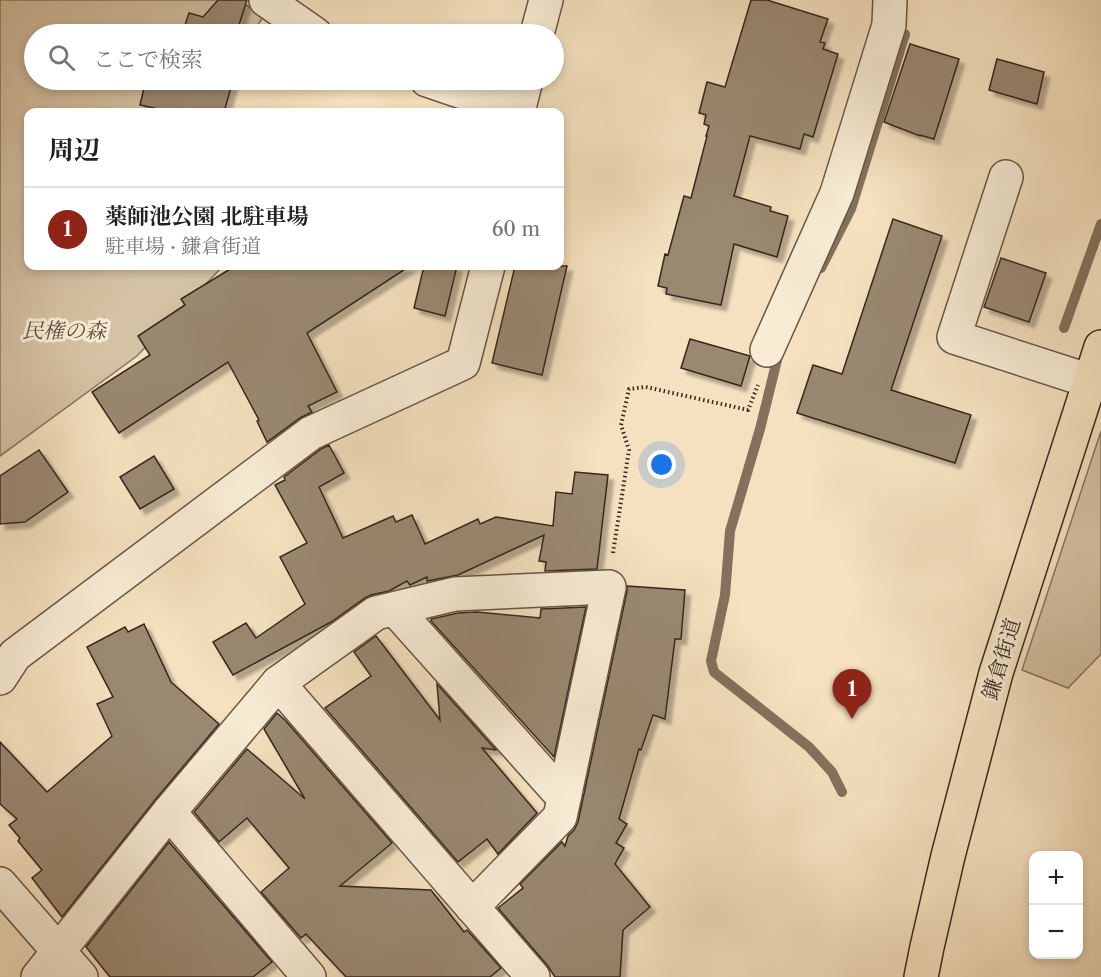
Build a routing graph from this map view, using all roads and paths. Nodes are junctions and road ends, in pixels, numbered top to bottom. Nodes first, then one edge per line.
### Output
1 (266, 0) edge
2 (546, 0) edge
3 (890, 0) edge
4 (301, 24) edge
5 (540, 24) edge
6 (455, 90) edge
7 (524, 90) edge
8 (507, 108) edge
9 (519, 108) edge
10 (1006, 177) dead end
11 (487, 270) edge
12 (1101, 347) edge
13 (767, 350) joint
14 (1090, 381) junction
15 (609, 587) junction
16 (395, 609) junction
17 (0, 678) edge
18 (278, 683) junction
19 (564, 798) junction
20 (169, 812) junction
21 (0, 884) edge
22 (472, 907) junction
23 (59, 952) junction
24 (38, 977) edge
25 (81, 977) edge
26 (309, 977) edge
27 (533, 977) edge
28 (921, 977) edge

1 - 4 street
2 - 5 street
3 - 13 street
6 - 8 street
7 - 9 street
10 - 14 street
11 - 17 street
12 - 14 main road, 鎌倉街道
13 - 15 path
14 - 28 main road, 鎌倉街道
15 - 16 street
15 - 19 street
16 - 18 street
16 - 19 street
18 - 20 street
18 - 22 street
19 - 22 street
20 - 23 street
20 - 26 street
21 - 23 street
22 - 27 street
23 - 24 street
23 - 25 street

